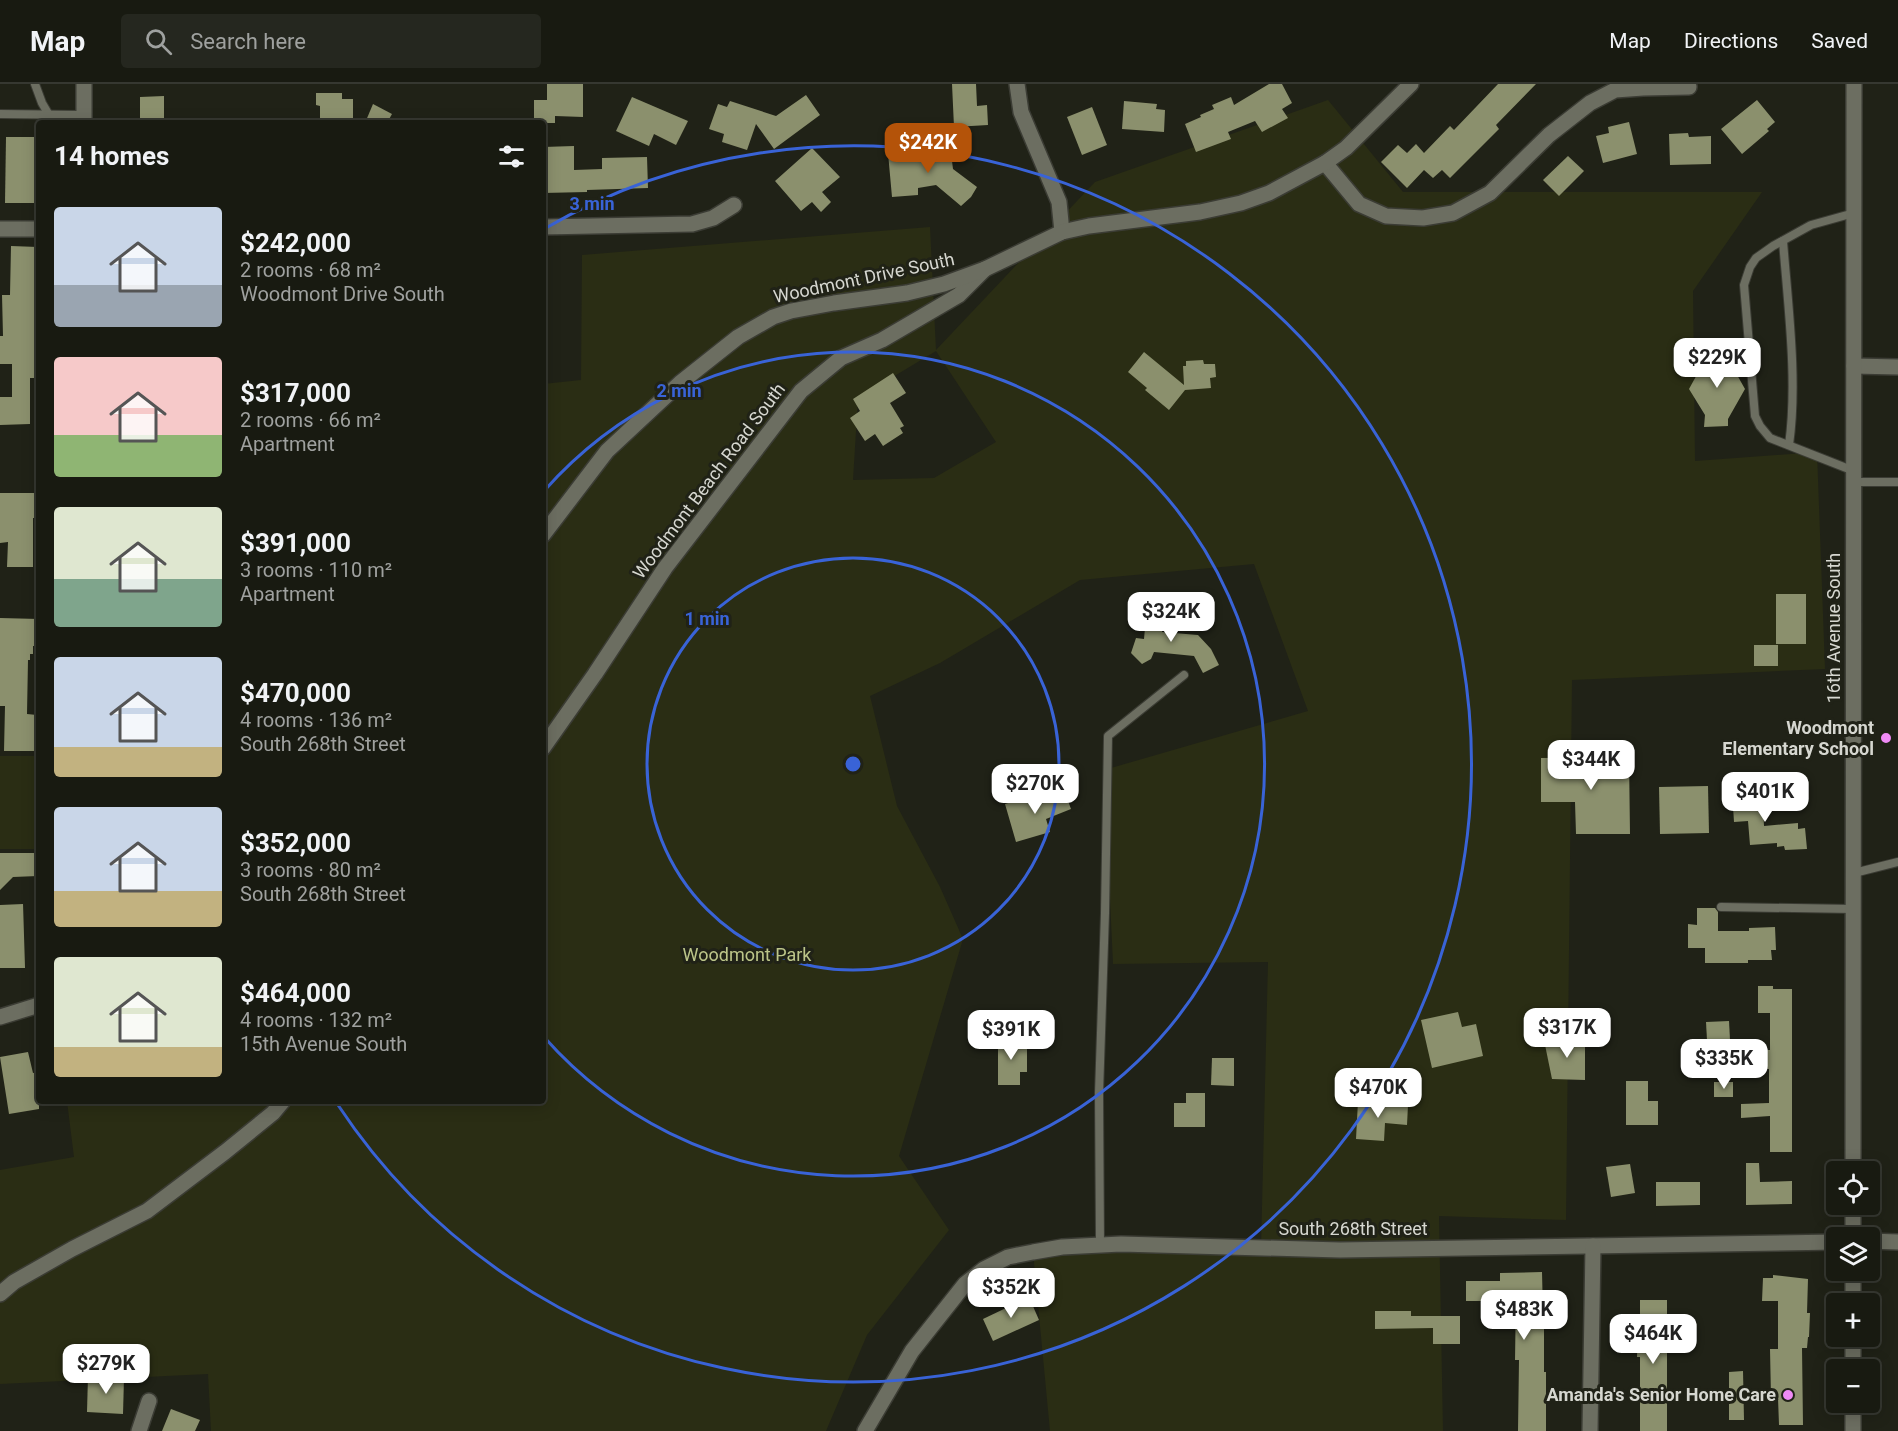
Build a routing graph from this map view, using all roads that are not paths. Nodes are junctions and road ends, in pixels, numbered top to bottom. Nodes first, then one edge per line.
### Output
1 (35, 84) edge
2 (84, 84) edge
3 (1017, 84) edge
4 (1411, 84) edge
5 (1854, 84) edge
6 (1689, 87) dead end
7 (0, 114) edge
8 (49, 115) junction
9 (84, 119) edge
10 (1325, 163) junction
11 (734, 205) dead end
12 (1854, 213) junction
13 (546, 227) edge
14 (0, 229) edge
15 (36, 229) edge
16 (1062, 232) junction
17 (1783, 241) junction
18 (985, 269) junction
19 (1854, 366) junction
20 (1898, 366) edge
21 (1789, 445) junction
22 (1854, 476) junction
23 (1898, 482) edge
24 (546, 531) edge
25 (1184, 675) dead end
26 (546, 744) edge
27 (1898, 862) edge
28 (1854, 873) junction
29 (1721, 907) dead end
30 (1854, 909) junction
31 (36, 1006) edge
32 (0, 1017) edge
33 (280, 1104) edge
34 (1853, 1161) edge
35 (1880, 1241) edge
36 (1826, 1242) edge
37 (1898, 1242) edge
38 (1100, 1246) junction
39 (1593, 1246) junction
40 (0, 1294) edge
41 (149, 1401) dead end
42 (1853, 1413) edge
43 (139, 1431) edge
44 (865, 1431) edge
45 (1590, 1431) edge
46 (1853, 1431) edge

1 - 8 lane
2 - 9 street
3 - 16 street
4 - 10 street, Woodmont Drive South
5 - 12 street, 16th Avenue South
6 - 10 street
7 - 8 lane
8 - 9 lane
10 - 16 street, Woodmont Drive South
11 - 13 street
12 - 17 lane
12 - 19 street, 16th Avenue South
14 - 15 street
16 - 18 street, Woodmont Drive South
17 - 21 lane
17 - 21 lane
18 - 24 street, Woodmont Drive South
18 - 26 street, Woodmont Beach Road South
19 - 20 street
19 - 22 street, 16th Avenue South
21 - 22 lane
22 - 23 lane
22 - 28 street, 16th Avenue South
25 - 38 lane
27 - 28 lane
28 - 30 street, 16th Avenue South
29 - 30 lane
30 - 34 street, 16th Avenue South
31 - 32 street
33 - 40 street
35 - 37 street
36 - 39 street, South 268th Street
38 - 39 street, South 268th Street
38 - 44 street, South 268th Street
39 - 45 street
41 - 43 street
42 - 46 street

